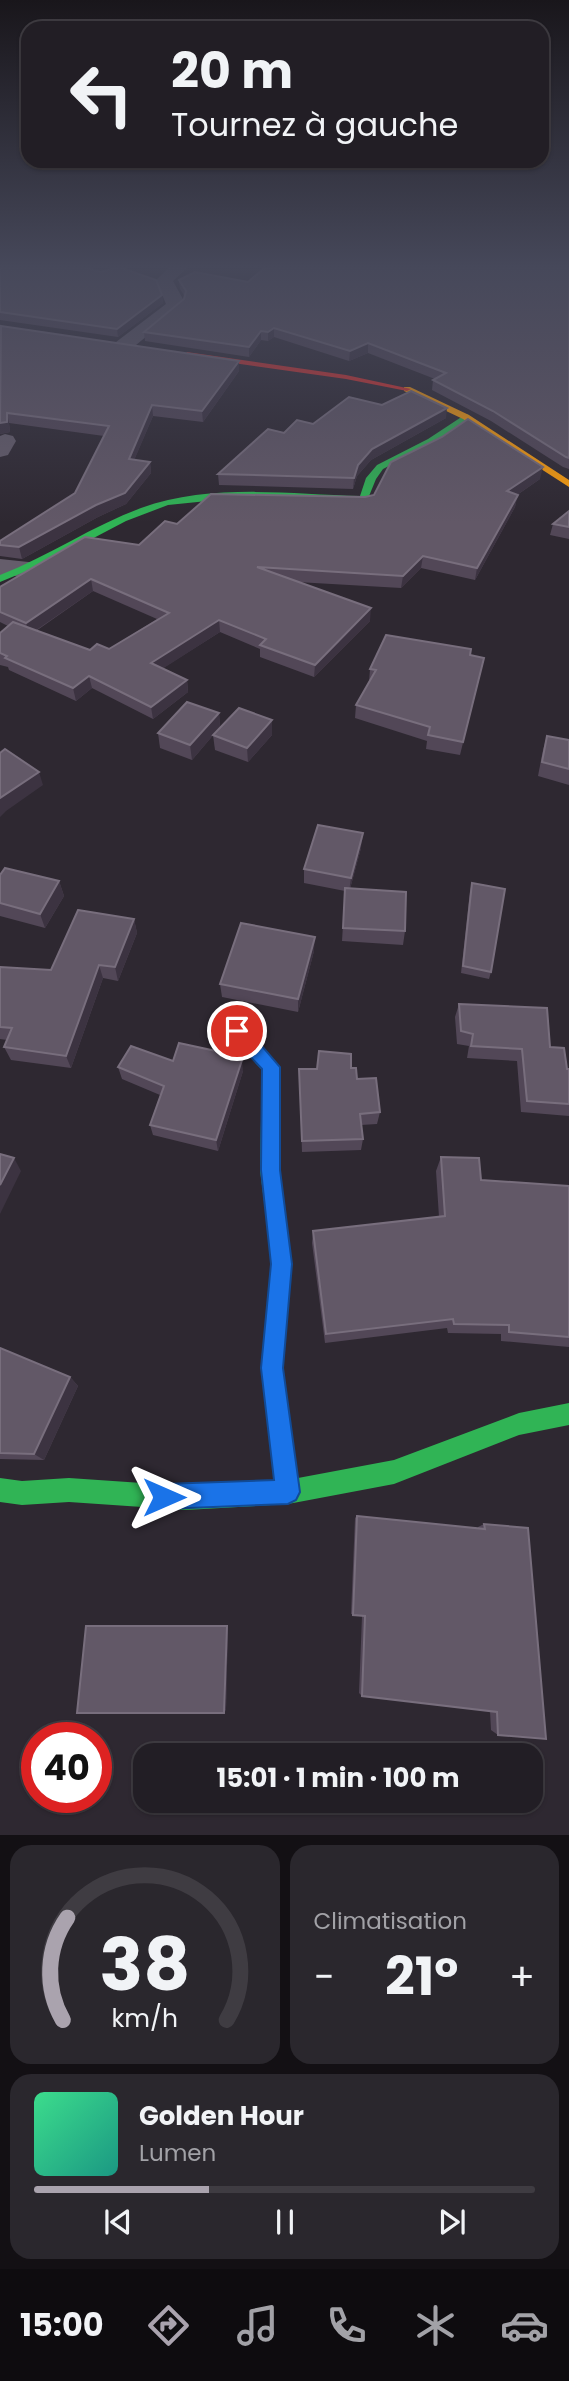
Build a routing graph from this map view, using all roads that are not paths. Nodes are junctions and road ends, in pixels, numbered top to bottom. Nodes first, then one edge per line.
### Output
1 (175, 353) edge
2 (466, 417) junction
3 (569, 484) edge
4 (0, 567) edge
5 (29, 569) junction
6 (0, 579) edge
7 (237, 1031) dead end
8 (569, 1414) edge
9 (0, 1490) edge
10 (288, 1492) junction

1 - 2 street
2 - 3 street
2 - 5 street
4 - 5 street
5 - 6 street
7 - 10 street
8 - 10 street
9 - 10 street

